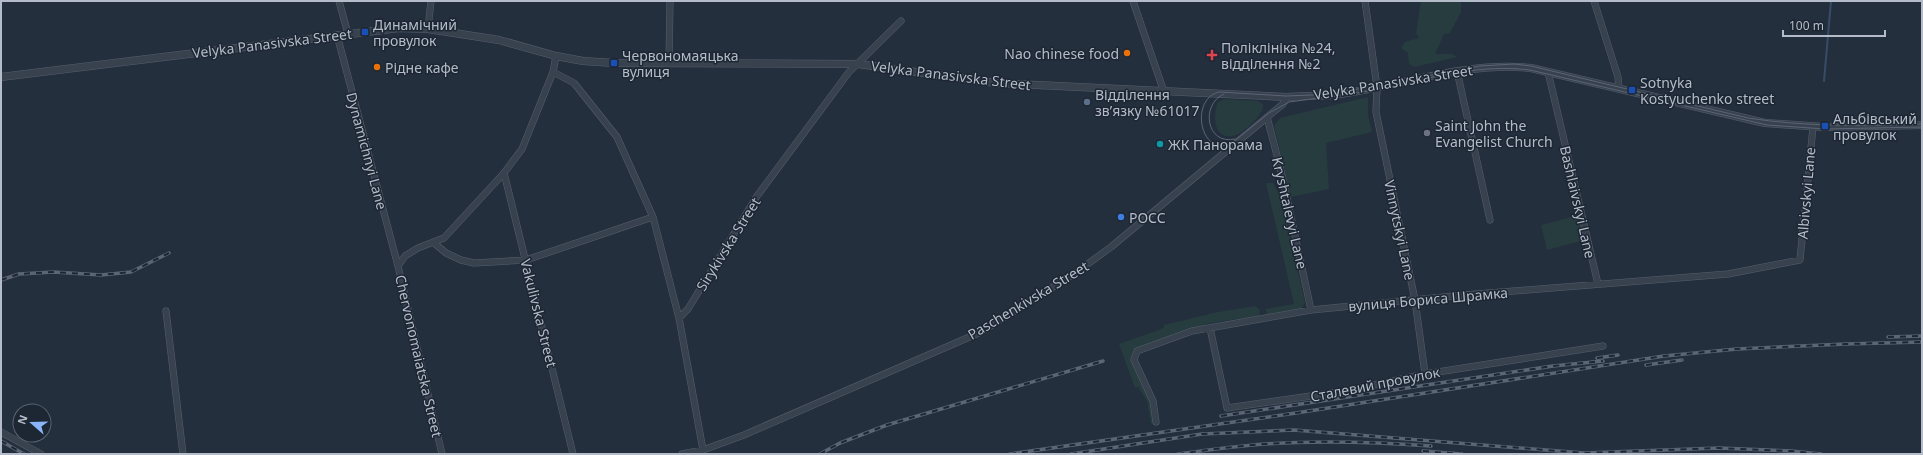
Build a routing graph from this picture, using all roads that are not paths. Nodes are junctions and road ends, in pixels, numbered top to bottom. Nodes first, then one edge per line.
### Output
1 (339, 1) edge
2 (431, 1) edge
3 (670, 1) edge
4 (1133, 1) edge
5 (1365, 1) edge
6 (1594, 1) edge
7 (901, 21) dead end
8 (428, 29) junction
9 (348, 34) junction
10 (337, 35) junction
11 (556, 56) junction
12 (669, 63) junction
13 (858, 64) junction
14 (1457, 71) junction
15 (553, 72) junction
16 (1548, 72) junction
17 (1, 76) edge
18 (1377, 87) junction
19 (1619, 88) junction
20 (1164, 92) junction
21 (1287, 97) junction
22 (1267, 117) junction
23 (1922, 126) edge
24 (1813, 127) junction
25 (504, 173) junction
26 (653, 217) junction
27 (1490, 220) dead end
28 (434, 243) junction
29 (526, 260) junction
30 (1800, 260) joint
31 (398, 266) junction
32 (1598, 284) junction
33 (1415, 300) junction
34 (1311, 310) junction
35 (166, 311) dead end
36 (679, 318) junction
37 (1210, 328) junction
38 (1603, 346) dead end
39 (1425, 374) junction
40 (1156, 422) dead end
41 (1, 432) edge
42 (703, 450) junction
43 (40, 454) edge
44 (183, 454) edge
45 (442, 454) edge
46 (573, 454) edge
47 (682, 454) edge

1 - 9 street
2 - 8 street
3 - 12 street
4 - 20 street
5 - 18 street, Vinnytskyi Lane
6 - 19 street
7 - 13 street, Sirykivska Street
8 - 9 street, Velyka Panasivska Street
8 - 11 street, Velyka Panasivska Street
9 - 10 street, Velyka Panasivska Street
10 - 17 street, Velyka Panasivska Street
10 - 31 street, Dynamichnyi Lane
11 - 12 street, Velyka Panasivska Street
11 - 15 street, Chervonomaiatska Street
12 - 13 street, Velyka Panasivska Street
13 - 20 street, Velyka Panasivska Street
13 - 36 street, Sirykivska Street
14 - 16 street, Velyka Panasivska Street
14 - 18 street, Velyka Panasivska Street
14 - 27 street
15 - 25 street, Chervonomaiatska Street
15 - 26 street
16 - 19 street, Velyka Panasivska Street
16 - 32 street, Bashlaivskyi Lane
18 - 21 street, Velyka Panasivska Street
18 - 33 street, Vinnytskyi Lane
19 - 24 street, Velyka Panasivska Street
20 - 21 street, Velyka Panasivska Street
21 - 22 street, Paschenkivska Street
22 - 34 street, Kryshtalevyi Lane
22 - 42 street, Paschenkivska Street
23 - 24 street, Velyka Panasivska Street
24 - 30 street, Albivskyi Lane
25 - 28 street, Chervonomaiatska Street
25 - 29 street, Vakulivska Street
26 - 29 street
26 - 36 street
28 - 29 street
28 - 31 street, Chervonomaiatska Street
29 - 46 street, Vakulivska Street
30 - 32 street, вулиця Бориса Шрамка
31 - 45 street, Chervonomaiatska Street
32 - 33 street, вулиця Бориса Шрамка
33 - 34 street, вулиця Бориса Шрамка
33 - 39 street, Vinnytskyi Lane
34 - 37 street, вулиця Бориса Шрамка
35 - 44 street
36 - 42 street
37 - 39 street, Сталевий провулок
37 - 40 street, вулиця Бориса Шрамка
38 - 39 street, Сталевий провулок
41 - 43 street
42 - 47 street, Paschenkivska Street

